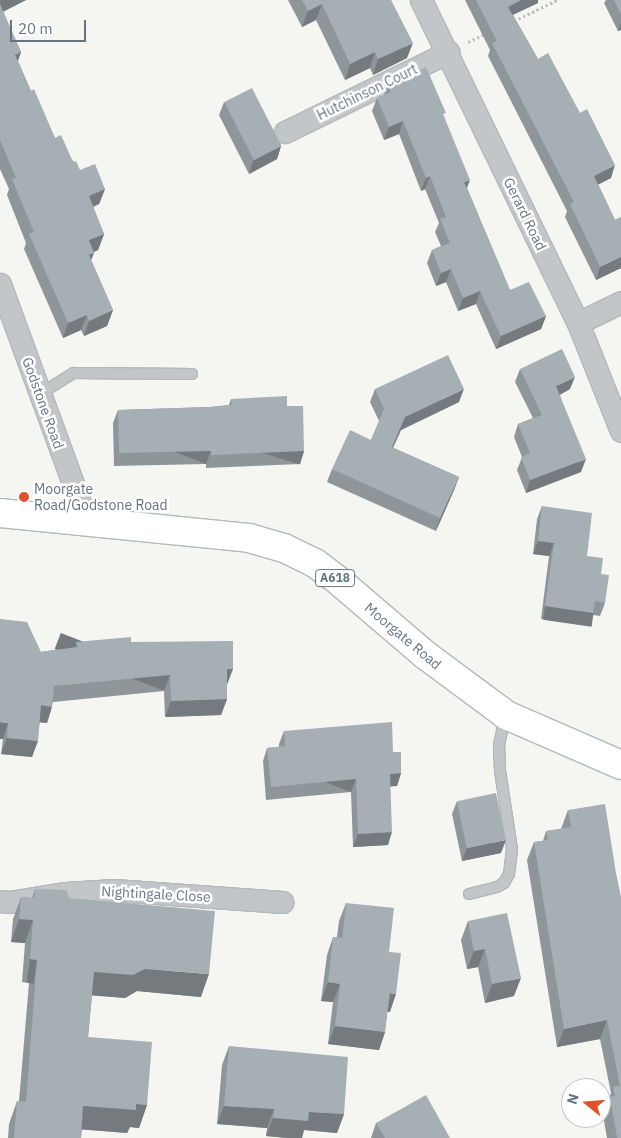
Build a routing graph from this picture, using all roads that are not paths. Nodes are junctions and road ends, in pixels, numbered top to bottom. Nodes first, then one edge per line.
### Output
1 (422, 0) edge
2 (448, 52) junction
3 (285, 132) dead end
4 (0, 284) edge
5 (621, 302) edge
6 (578, 323) junction
7 (192, 374) dead end
8 (40, 394) junction
9 (621, 431) edge
10 (0, 513) edge
11 (87, 522) junction
12 (506, 715) junction
13 (621, 765) edge
14 (469, 894) dead end
15 (0, 901) edge
16 (283, 902) dead end

1 - 2 street, Gerard Road
2 - 3 street, Hutchinson Court
2 - 6 street, Gerard Road
4 - 8 street, Godstone Road
5 - 6 street
6 - 9 street, Gerard Road
7 - 8 lane
8 - 11 street, Godstone Road
10 - 11 main road, Moorgate Road / A618
11 - 12 main road, Moorgate Road / A618
12 - 13 main road, Moorgate Road / A618
12 - 14 lane
15 - 16 street, Nightingale Close

